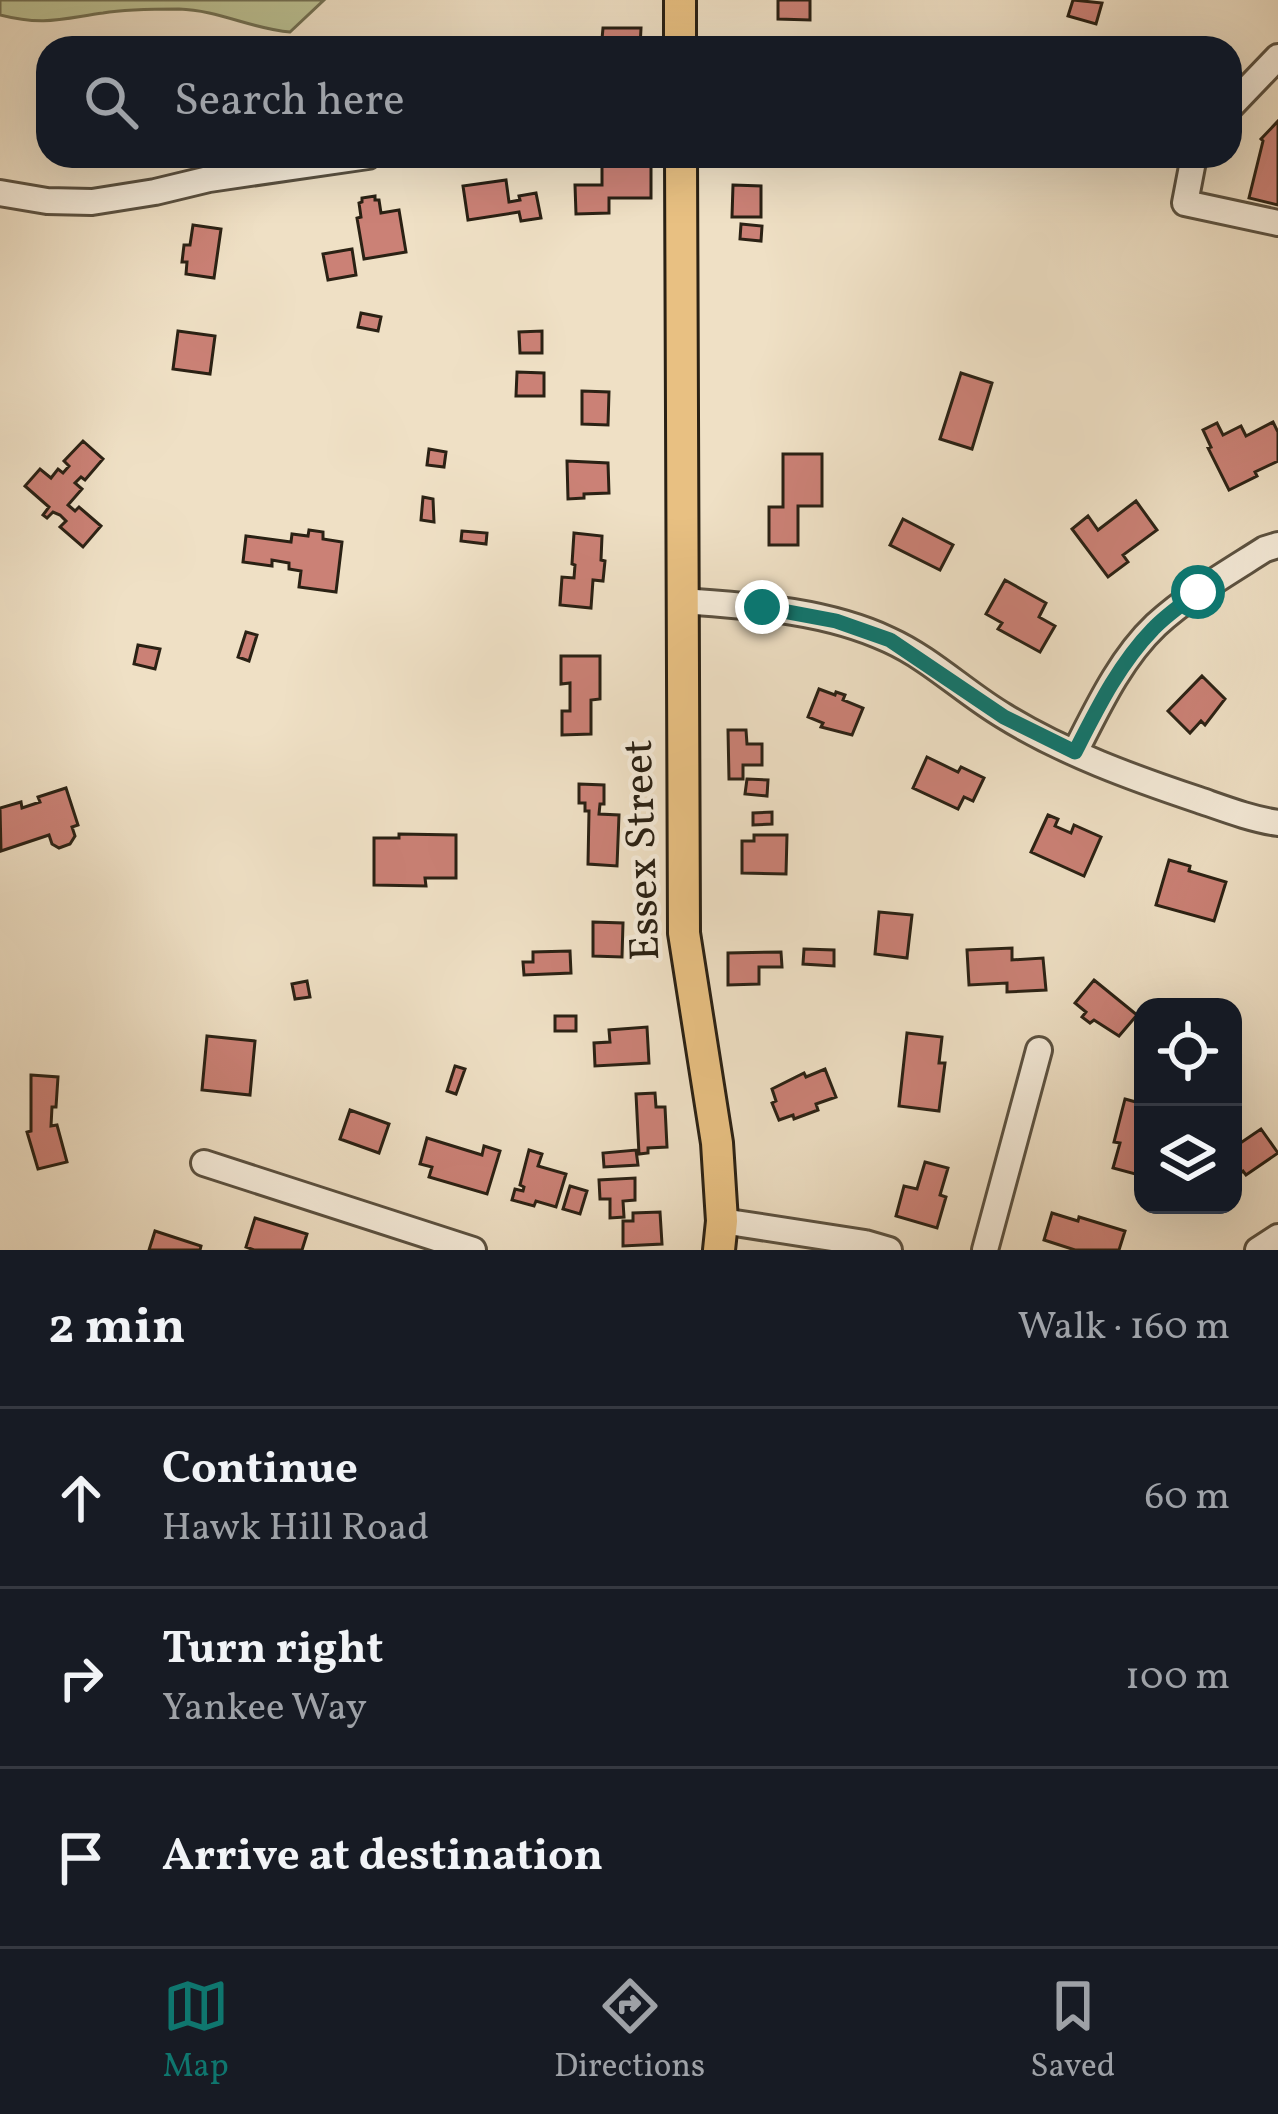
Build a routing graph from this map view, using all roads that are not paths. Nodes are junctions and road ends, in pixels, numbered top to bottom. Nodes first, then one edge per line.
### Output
1 (680, 0) edge
2 (680, 36) edge
3 (1278, 57) edge
4 (1242, 94) edge
5 (285, 168) edge
6 (681, 168) edge
7 (1192, 168) edge
8 (0, 193) edge
9 (1278, 223) edge
10 (1278, 545) edge
11 (682, 601) junction
12 (1075, 752) junction
13 (1278, 824) edge
14 (1040, 1050) dead end
15 (204, 1163) dead end
16 (721, 1236) edge
17 (1278, 1237) edge
18 (473, 1250) edge
19 (889, 1250) edge
20 (985, 1250) edge
21 (1258, 1250) edge

1 - 2 main road
3 - 4 street
5 - 8 street
6 - 11 main road, Essex Street
7 - 9 street
10 - 12 street
11 - 12 street
11 - 16 main road, Essex Street
12 - 13 street
14 - 20 street
15 - 18 street
16 - 19 street
17 - 21 street

